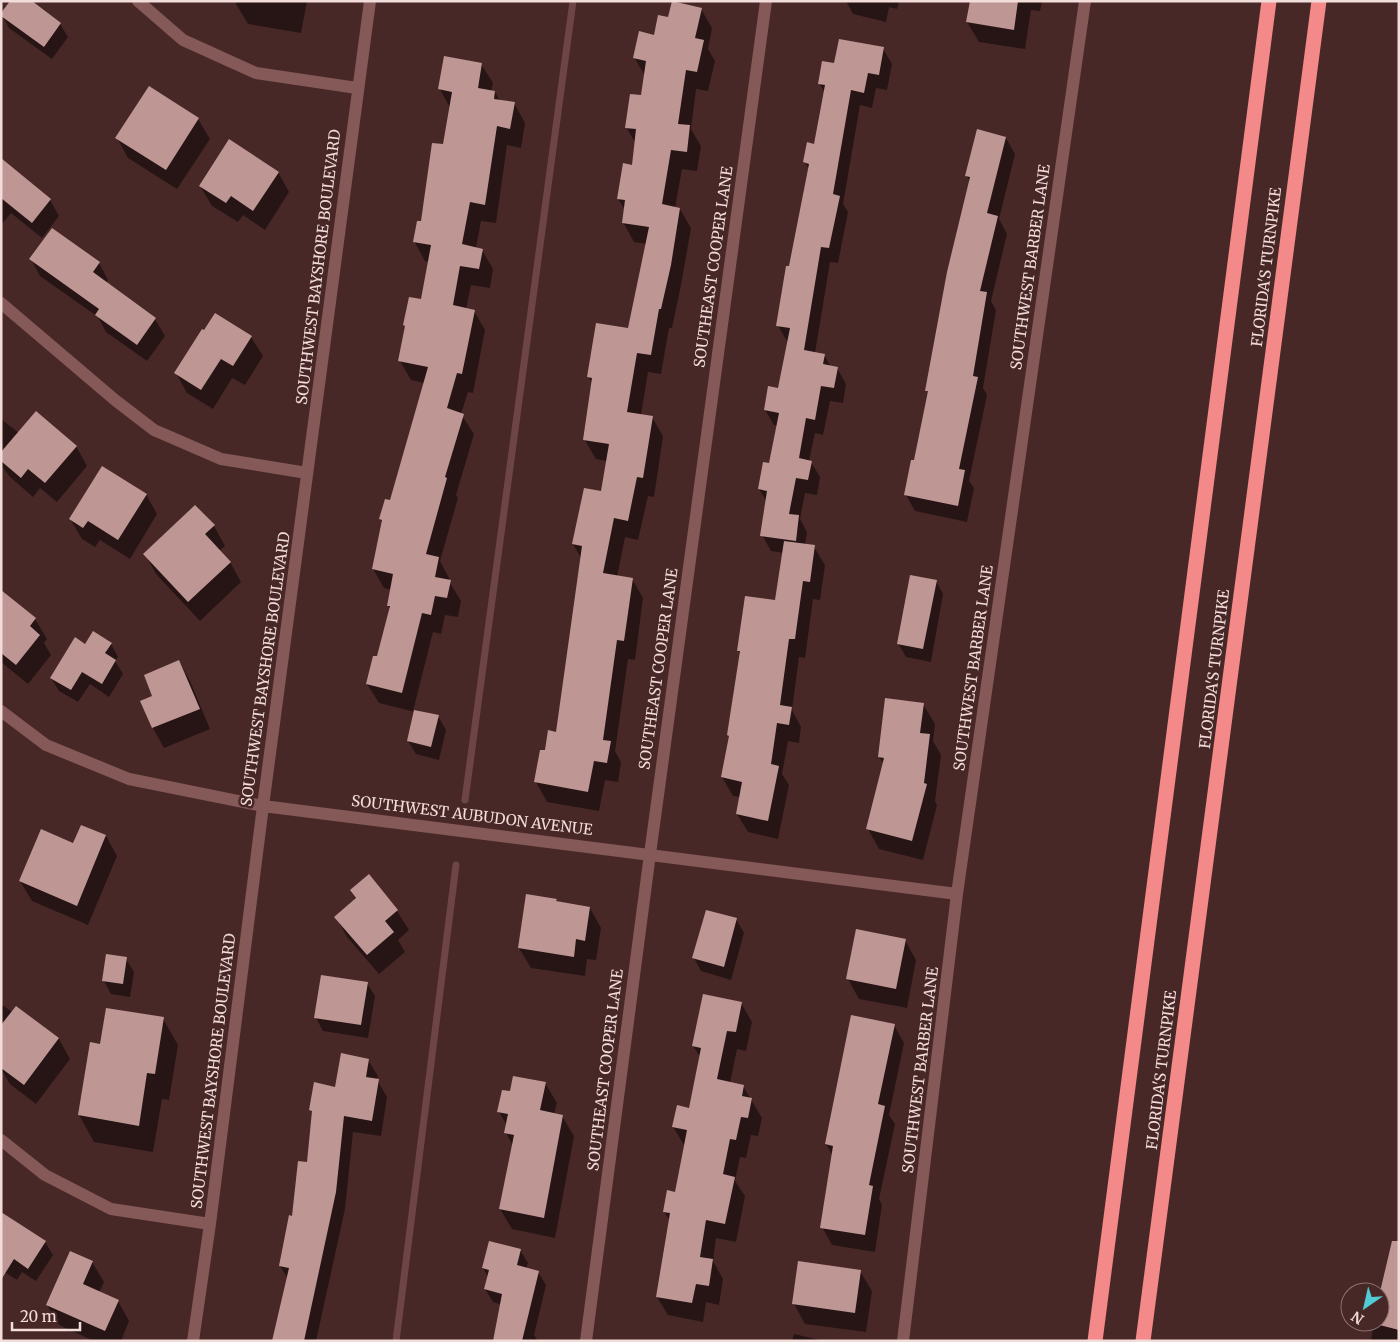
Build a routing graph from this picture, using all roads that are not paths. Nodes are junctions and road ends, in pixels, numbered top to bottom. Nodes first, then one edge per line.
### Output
1 (138, 1) edge
2 (370, 1) edge
3 (766, 1) edge
4 (1084, 1) edge
5 (1269, 1) edge
6 (1318, 1) edge
7 (357, 88) junction
8 (1, 303) edge
9 (307, 473) junction
10 (1, 711) edge
11 (263, 806) junction
12 (650, 854) junction
13 (957, 894) junction
14 (1, 1140) edge
15 (210, 1224) junction
16 (194, 1341) edge
17 (586, 1341) edge
18 (904, 1341) edge
19 (1095, 1341) edge
20 (1144, 1341) edge

1 - 7 street
2 - 7 street, SOUTHWEST BAYSHORE BOULEVARD
3 - 12 street, SOUTHEAST COOPER LANE
4 - 13 street, SOUTHWEST BARBER LANE
5 - 19 highway, FLORIDA'S TURNPIKE
6 - 20 highway, FLORIDA'S TURNPIKE
7 - 9 street, SOUTHWEST BAYSHORE BOULEVARD
8 - 9 street
9 - 11 street, SOUTHWEST BAYSHORE BOULEVARD
10 - 11 street, SOUTHWEST AUBUDON AVENUE
11 - 12 street, SOUTHWEST AUBUDON AVENUE
11 - 15 street, SOUTHWEST BAYSHORE BOULEVARD
12 - 13 street, SOUTHWEST AUBUDON AVENUE
12 - 17 street, SOUTHEAST COOPER LANE
13 - 18 street, SOUTHWEST BARBER LANE
14 - 15 street
15 - 16 street, SOUTHWEST BAYSHORE BOULEVARD

